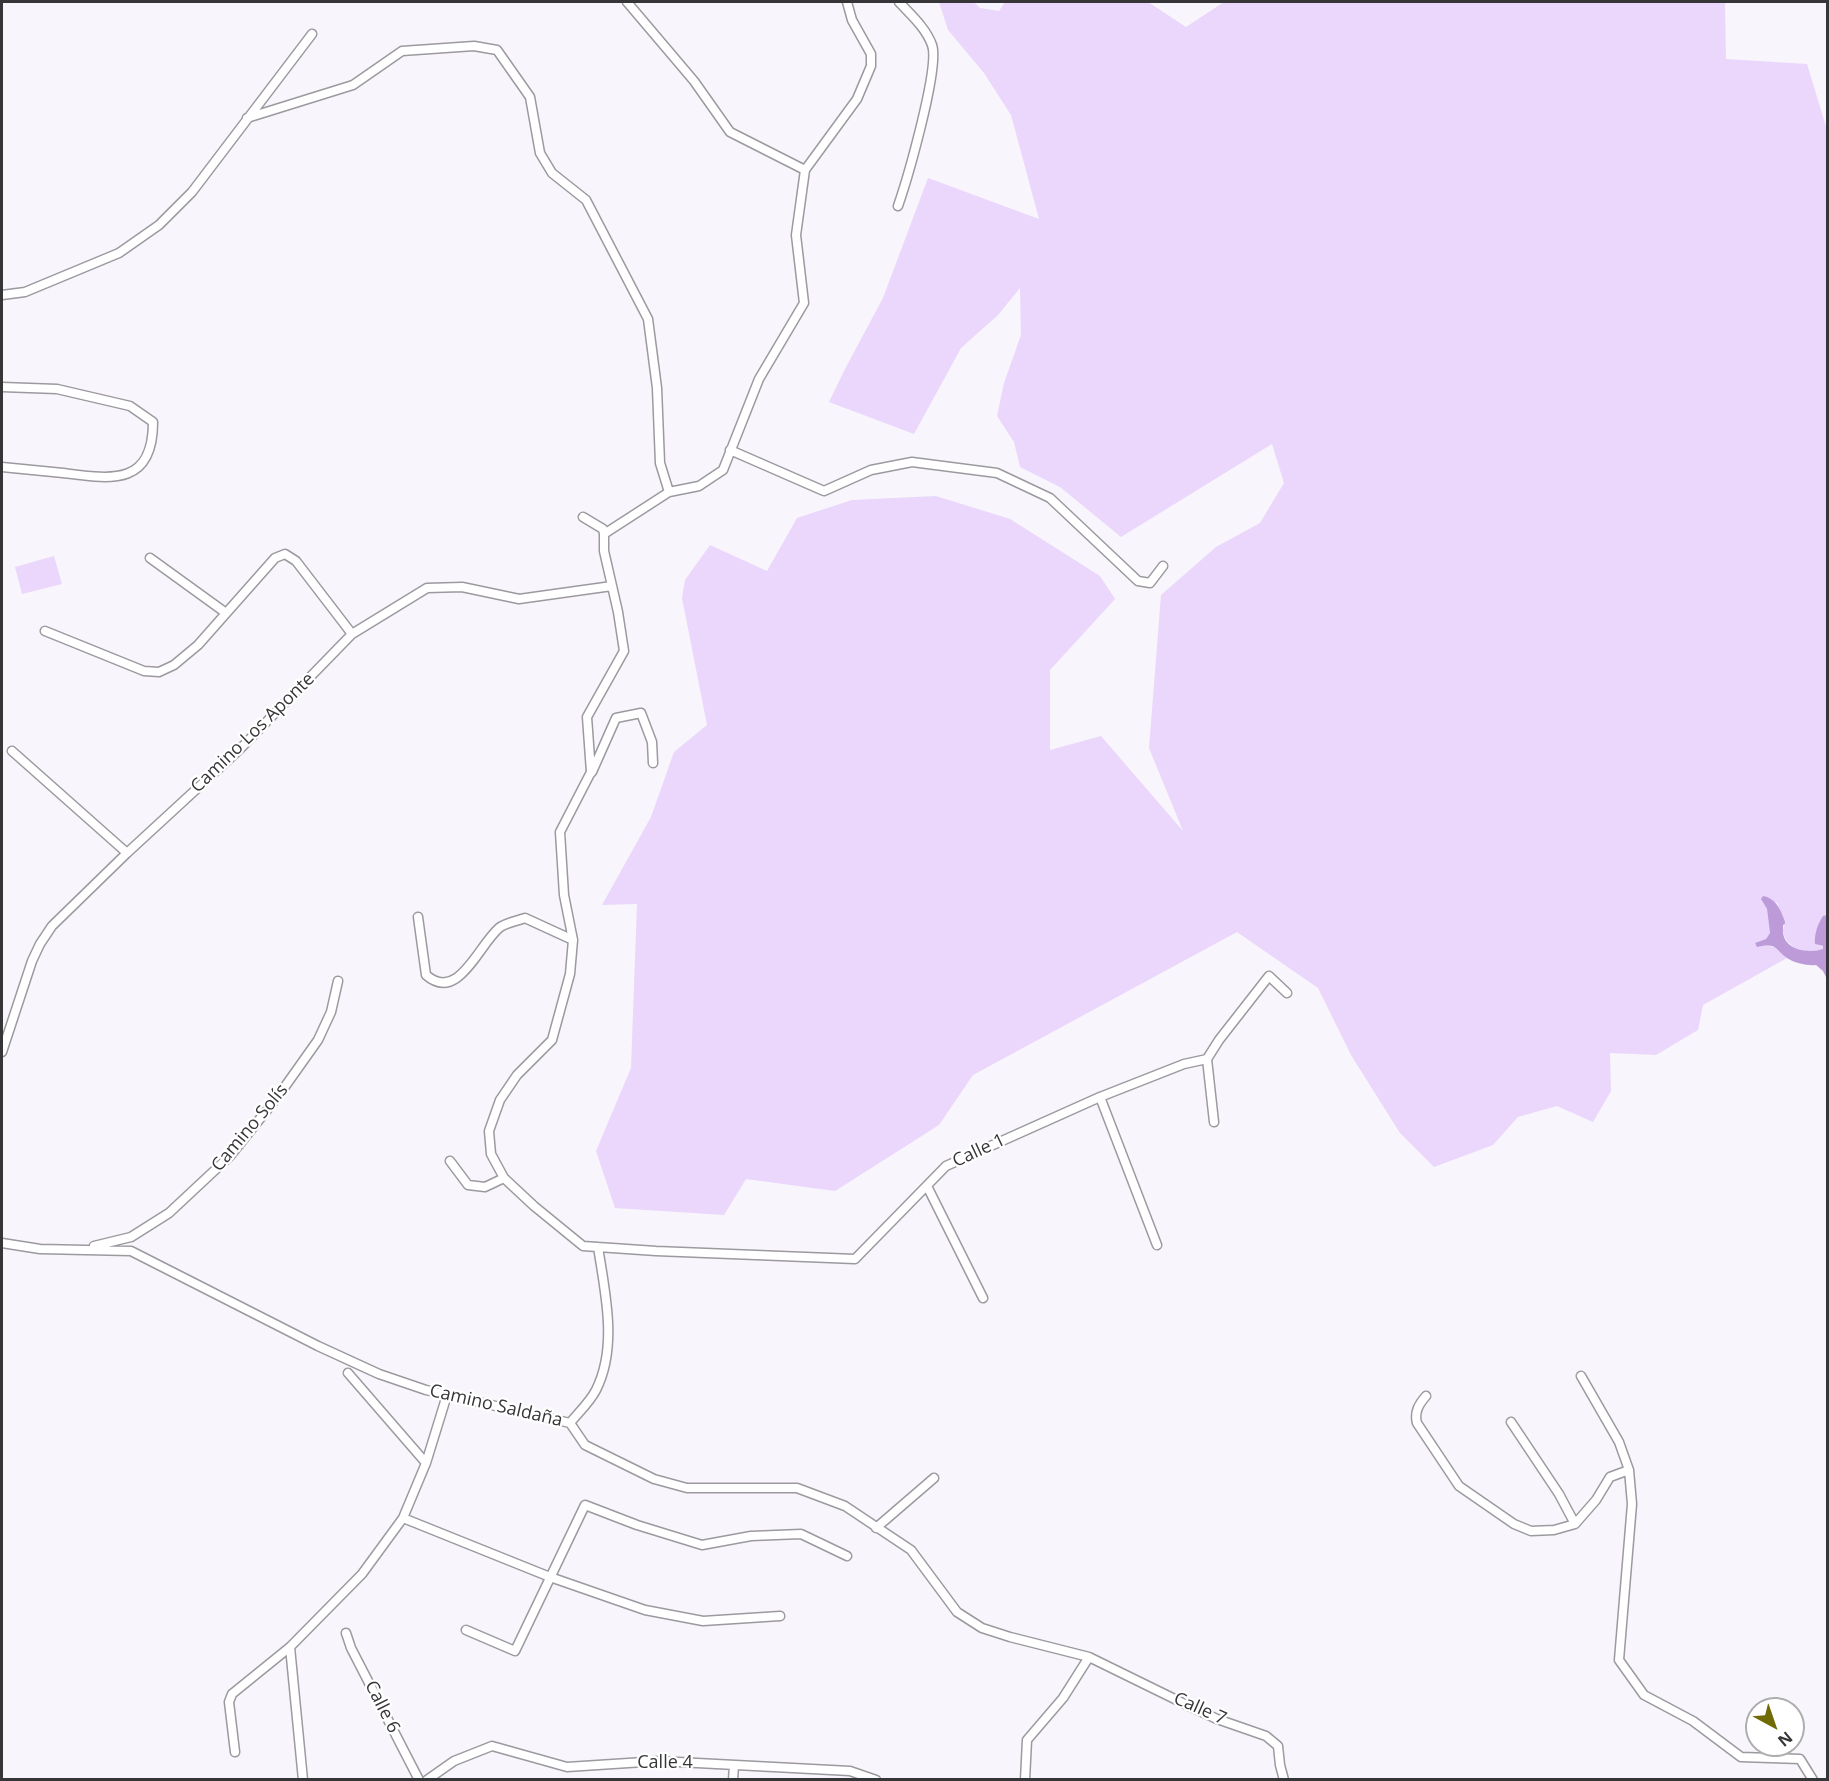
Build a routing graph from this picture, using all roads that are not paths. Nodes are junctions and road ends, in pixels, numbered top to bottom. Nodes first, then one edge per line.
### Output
1 (627, 2) edge
2 (846, 2) edge
3 (899, 2) edge
4 (312, 34) dead end
5 (247, 118) junction
6 (805, 170) junction
7 (898, 206) dead end
8 (2, 294) edge
9 (2, 387) edge
10 (730, 450) junction
11 (2, 467) edge
12 (669, 492) junction
13 (583, 517) dead end
14 (604, 534) junction
15 (150, 558) dead end
16 (1162, 566) dead end
17 (612, 586) junction
18 (226, 613) junction
19 (45, 631) dead end
20 (352, 634) junction
21 (12, 751) dead end
22 (653, 763) dead end
23 (591, 772) junction
24 (127, 853) junction
25 (418, 917) dead end
26 (573, 940) junction
27 (338, 981) dead end
28 (1287, 993) dead end
29 (4, 1039) edge
30 (2, 1052) edge
31 (1207, 1059) junction
32 (1100, 1097) junction
33 (1214, 1122) dead end
34 (450, 1161) dead end
35 (504, 1178) junction
36 (927, 1186) junction
37 (2, 1243) edge
38 (1157, 1245) dead end
39 (598, 1247) junction
40 (85, 1249) junction
41 (982, 1298) dead end
42 (348, 1373) dead end
43 (1581, 1376) dead end
44 (447, 1395) junction
45 (1426, 1396) dead end
46 (1511, 1422) dead end
47 (570, 1423) junction
48 (426, 1462) junction
49 (1629, 1470) junction
50 (934, 1478) dead end
51 (403, 1518) junction
52 (1575, 1524) junction
53 (876, 1528) junction
54 (847, 1556) dead end
55 (550, 1577) junction
56 (780, 1616) dead end
57 (466, 1630) dead end
58 (346, 1633) dead end
59 (290, 1647) junction
60 (1089, 1657) junction
61 (235, 1752) dead end
62 (734, 1765) junction
63 (303, 1779) edge
64 (419, 1779) edge
65 (427, 1779) edge
66 (733, 1779) edge
67 (876, 1779) edge
68 (1025, 1779) edge
69 (1284, 1779) edge
70 (1813, 1779) edge

1 - 6 street
2 - 6 street
3 - 7 street
4 - 5 street
5 - 8 street
5 - 12 street
6 - 10 street
9 - 11 street
10 - 12 street
10 - 16 street
12 - 14 street
13 - 14 street
14 - 17 street
15 - 18 street
17 - 20 street, Camino Los Aponte
17 - 23 street
18 - 19 street
18 - 20 street
20 - 24 street, Camino Los Aponte
21 - 24 street
22 - 23 street
23 - 26 street
24 - 29 street, Camino Los Aponte
25 - 26 street
26 - 35 street
27 - 40 street, Camino Solís
28 - 31 street
29 - 30 street, Camino Los Aponte
31 - 32 street, Calle 1
31 - 33 street
32 - 36 street, Calle 1
32 - 38 street
34 - 35 street
35 - 39 street, Calle 1
36 - 39 street, Calle 1
36 - 41 street
37 - 40 street, Camino Saldaña
39 - 47 street
40 - 44 street, Camino Saldaña
42 - 48 street
43 - 49 street
44 - 47 street, Camino Saldaña
44 - 48 street
45 - 52 street
46 - 52 street
47 - 53 street, Camino Saldaña
48 - 51 street
49 - 52 street
49 - 70 street
50 - 53 street
51 - 55 street
51 - 59 street
53 - 60 street, Camino Saldaña
54 - 55 street
55 - 56 street
55 - 57 street
58 - 64 street, Calle 6
59 - 61 street
59 - 63 street
60 - 68 street
60 - 69 street, Calle 7
62 - 65 street, Calle 4
62 - 66 street
62 - 67 street, Calle 4

